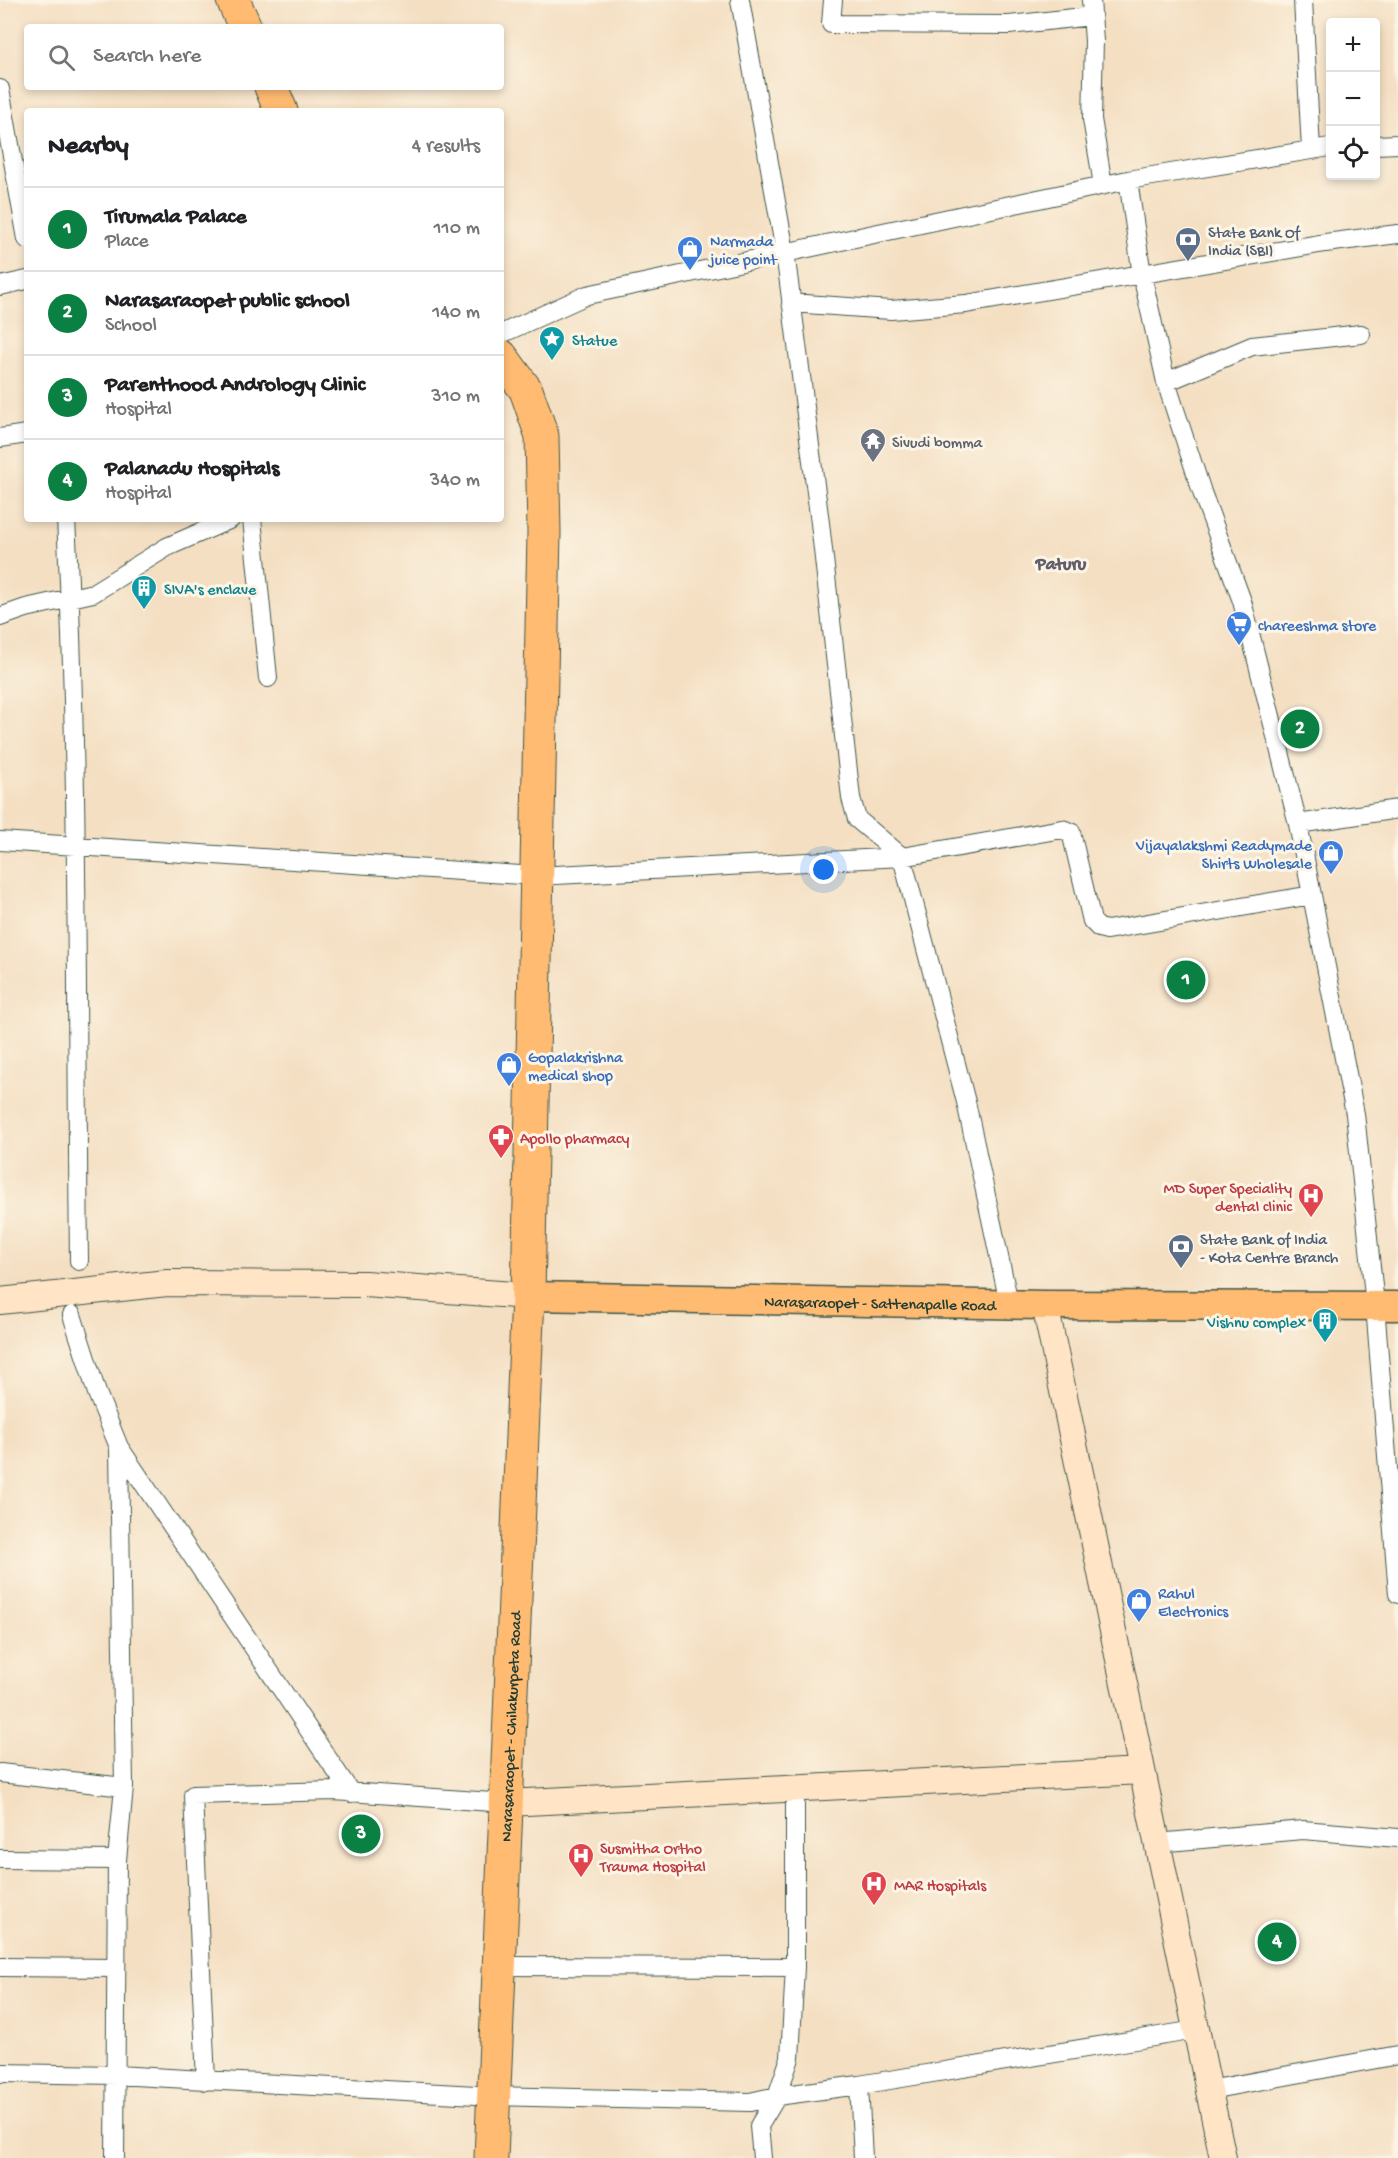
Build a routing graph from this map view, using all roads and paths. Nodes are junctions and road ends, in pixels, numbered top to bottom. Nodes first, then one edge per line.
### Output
1 (233, 0) edge
2 (740, 0) edge
3 (833, 0) edge
4 (1303, 0) edge
5 (1092, 8) edge
6 (244, 24) edge
7 (0, 89) edge
8 (272, 90) edge
9 (280, 108) edge
10 (1398, 144) edge
11 (1380, 145) edge
12 (1326, 148) edge
13 (1311, 150) junction
14 (1128, 180) junction
15 (1103, 185) junction
16 (24, 222) edge
17 (1398, 234) edge
18 (784, 252) junction
19 (1142, 275) junction
20 (24, 281) edge
21 (0, 286) edge
22 (791, 303) junction
23 (504, 333) edge
24 (1361, 334) dead end
25 (504, 360) edge
26 (1166, 382) junction
27 (24, 434) edge
28 (0, 438) edge
29 (66, 522) edge
30 (224, 522) edge
31 (252, 522) edge
32 (70, 598) junction
33 (0, 617) edge
34 (268, 678) dead end
35 (1398, 809) edge
36 (1298, 824) junction
37 (0, 841) edge
38 (75, 846) junction
39 (902, 857) junction
40 (537, 876) junction
41 (1312, 895) junction
42 (79, 1261) dead end
43 (528, 1296) junction
44 (0, 1301) edge
45 (1010, 1303) junction
46 (1045, 1305) junction
47 (1387, 1305) edge
48 (72, 1315) dead end
49 (119, 1447) junction
50 (1398, 1594) edge
51 (1142, 1771) junction
52 (0, 1773) edge
53 (124, 1787) junction
54 (795, 1788) junction
55 (351, 1793) junction
56 (507, 1803) junction
57 (1398, 1838) edge
58 (1157, 1843) junction
59 (0, 1859) edge
60 (117, 1860) junction
61 (500, 1966) junction
62 (0, 1967) edge
63 (795, 1967) junction
64 (115, 1968) junction
65 (1196, 2030) junction
66 (1398, 2055) edge
67 (0, 2073) edge
68 (116, 2075) junction
69 (206, 2081) junction
70 (859, 2085) junction
71 (1209, 2090) junction
72 (494, 2096) junction
73 (777, 2096) junction
74 (115, 2158) edge
75 (491, 2158) edge
76 (762, 2158) edge
77 (863, 2158) edge
78 (1223, 2158) edge

1 - 6 highway
2 - 18 street
3 - 5 street
4 - 13 street
5 - 15 street
7 - 16 street
8 - 9 highway
10 - 11 street
12 - 13 street
13 - 14 street
14 - 15 street
14 - 19 street
15 - 18 street
17 - 19 street
18 - 22 street
18 - 23 street
19 - 22 street
19 - 26 street
20 - 21 street
22 - 39 street
24 - 26 street
25 - 40 highway, Narasaraopet - Chilakurpeta Road
26 - 36 street
27 - 28 street
29 - 32 street
30 - 32 street
31 - 34 street
32 - 33 street
32 - 38 street
35 - 36 street
36 - 41 street
37 - 38 street
38 - 40 street
38 - 42 street
39 - 40 street
39 - 41 street
39 - 45 street
40 - 43 highway, Narasaraopet - Chilakurpeta Road
41 - 47 street
43 - 44 main road, Narasaraopet - Sattenapalle Road
43 - 45 main road, Narasaraopet - Sattenapalle Road
43 - 56 highway, Narasaraopet - Chilakurpeta Road
45 - 46 main road, Narasaraopet - Sattenapalle Road
46 - 47 main road, Narasaraopet - Sattenapalle Road
46 - 51 main road
47 - 50 street
48 - 49 street
49 - 53 street
49 - 55 street
51 - 54 main road
51 - 58 main road
52 - 53 street
53 - 60 street
54 - 56 main road
54 - 63 street
55 - 56 street
55 - 69 street
56 - 61 highway, Narasaraopet - Chilakurpeta Road
57 - 58 street
58 - 65 main road
59 - 60 street
60 - 64 street
61 - 63 street
61 - 72 highway, Narasaraopet - Chilakurpeta Road
62 - 64 street
63 - 73 street
64 - 68 street
65 - 70 street
65 - 71 main road
66 - 71 street
67 - 68 street
68 - 69 street
68 - 74 street
69 - 72 street
70 - 73 street
70 - 77 street
71 - 78 main road
72 - 73 street
72 - 75 highway, Narasaraopet - Chilakurpeta Road
73 - 76 street

